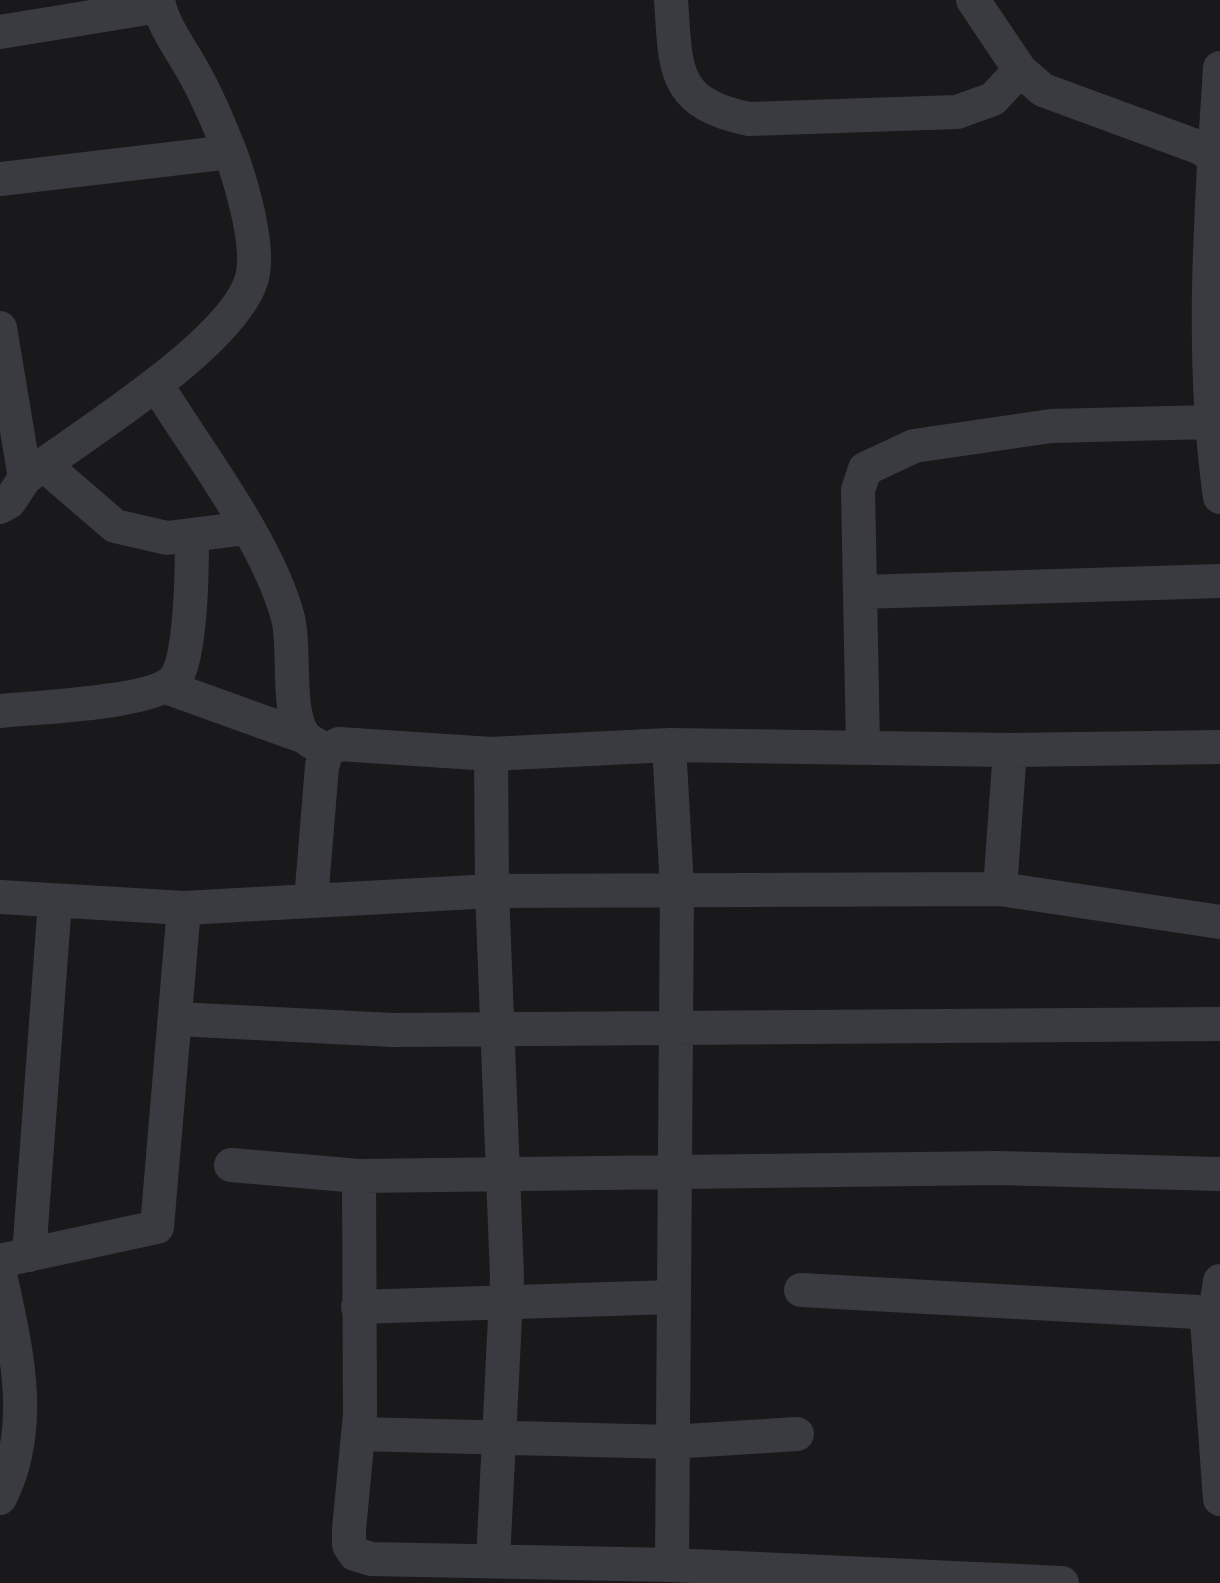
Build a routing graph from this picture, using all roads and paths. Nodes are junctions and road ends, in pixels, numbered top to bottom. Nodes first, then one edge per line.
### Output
1 (671, 0) edge
2 (973, 0) edge
3 (159, 3) edge
4 (0, 32) edge
5 (1220, 68) edge
6 (1020, 70) junction
7 (230, 152) junction
8 (1217, 160) edge
9 (0, 179) edge
10 (0, 328) edge
11 (156, 384) junction
12 (1209, 422) junction
13 (34, 471) junction
14 (1220, 497) edge
15 (0, 507) edge
16 (247, 528) junction
17 (192, 537) junction
18 (1220, 581) edge
19 (861, 592) junction
20 (166, 687) junction
21 (0, 711) edge
22 (316, 744) junction
23 (669, 745) junction
24 (1220, 747) edge
25 (863, 748) junction
26 (1010, 750) junction
27 (491, 754) junction
28 (677, 888) junction
29 (1000, 889) junction
30 (492, 891) junction
31 (0, 897) edge
32 (55, 901) junction
33 (311, 901) junction
34 (184, 908) junction
35 (1220, 922) edge
36 (177, 1019) junction
37 (1220, 1024) edge
38 (496, 1028) junction
39 (677, 1029) junction
40 (231, 1165) dead end
41 (677, 1169) junction
42 (502, 1174) junction
43 (1220, 1174) edge
44 (359, 1176) junction
45 (15, 1258) edge
46 (0, 1274) edge
47 (801, 1290) dead end
48 (673, 1297) junction
49 (1218, 1297) edge
50 (506, 1304) junction
51 (358, 1307) junction
52 (358, 1434) junction
53 (797, 1434) dead end
54 (500, 1440) junction
55 (671, 1442) junction
56 (0, 1498) edge
57 (1220, 1499) edge
58 (493, 1560) junction
59 (672, 1565) junction
60 (1062, 1583) edge

1 - 6 street
2 - 6 street
3 - 4 street
3 - 7 street
5 - 8 street
6 - 8 street
7 - 9 street
7 - 11 street
8 - 12 street
10 - 13 street
11 - 13 street
11 - 16 street
12 - 14 street
12 - 19 street
13 - 15 street
13 - 17 street
16 - 17 street
16 - 22 street
17 - 20 street
18 - 19 street
19 - 25 street
20 - 21 street
20 - 22 street
22 - 27 street
22 - 33 street
23 - 25 street
23 - 27 street
23 - 28 street
24 - 26 street
25 - 26 street
26 - 29 street
27 - 30 street
28 - 29 street
28 - 30 street
28 - 39 street
29 - 35 street
30 - 33 street
30 - 38 street
31 - 32 street
32 - 34 street
32 - 45 street
33 - 34 street
34 - 36 street
36 - 38 street
36 - 45 street
37 - 39 street
38 - 39 street
38 - 42 street
39 - 41 street
40 - 44 street
41 - 42 street
41 - 43 street
41 - 48 street
42 - 44 street
42 - 50 street
44 - 51 street
46 - 56 street
47 - 49 street
48 - 50 street
48 - 55 street
49 - 57 street
50 - 51 street
50 - 54 street
51 - 52 street
52 - 54 street
52 - 58 street
53 - 55 street
54 - 55 street
54 - 58 street
55 - 59 street
58 - 59 street
59 - 60 street

